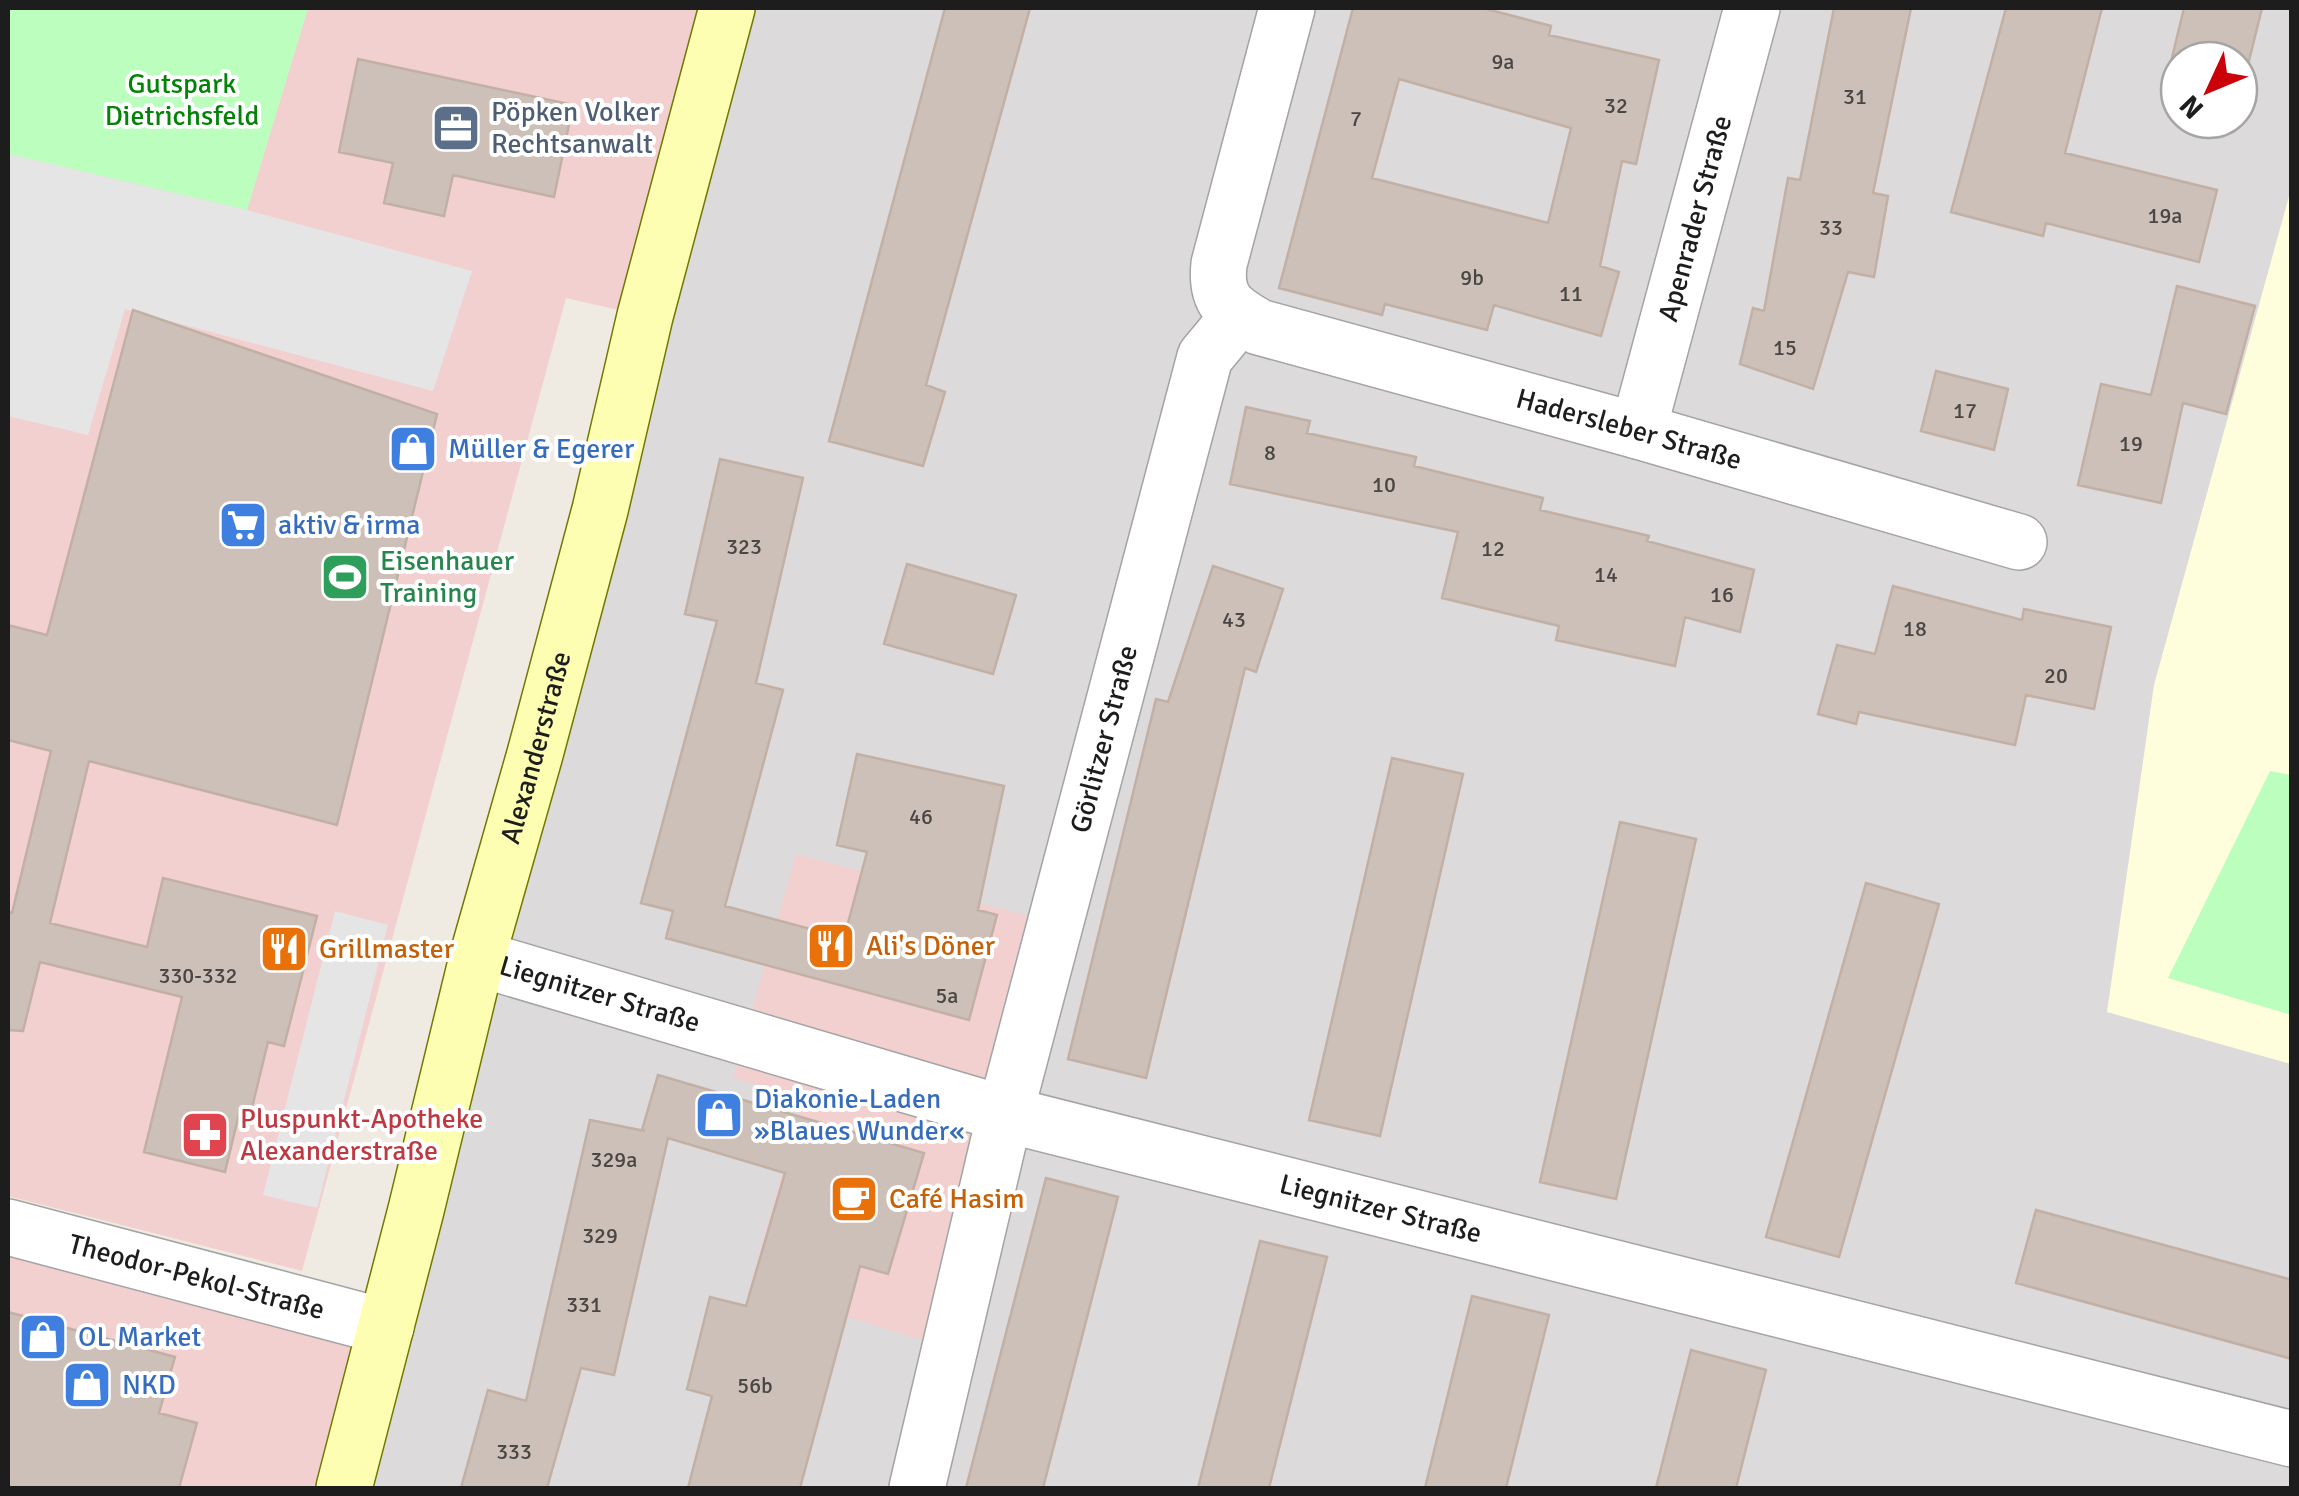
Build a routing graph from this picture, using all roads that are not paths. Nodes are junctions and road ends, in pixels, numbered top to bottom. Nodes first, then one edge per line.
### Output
1 (727, 8) edge
2 (1286, 8) edge
3 (1752, 8) edge
4 (1239, 316) junction
5 (1638, 431) junction
6 (2020, 542) dead end
7 (477, 958) junction
8 (1005, 1114) junction
9 (8, 1227) edge
10 (386, 1327) junction
11 (2292, 1440) edge
12 (344, 1488) edge
13 (917, 1488) edge

1 - 7 main road, Alexanderstraße
2 - 4 street
3 - 5 street, Apenrader Straße
4 - 5 street, Hadersleber Straße
4 - 8 street, Görlitzer Straße
5 - 6 street, Hadersleber Straße
7 - 8 street, Liegnitzer Straße
7 - 10 main road, Alexanderstraße
8 - 11 street, Liegnitzer Straße
8 - 13 street, Görlitzer Straße
9 - 10 street, Theodor-Pekol-Straße
10 - 12 main road, Alexanderstraße

